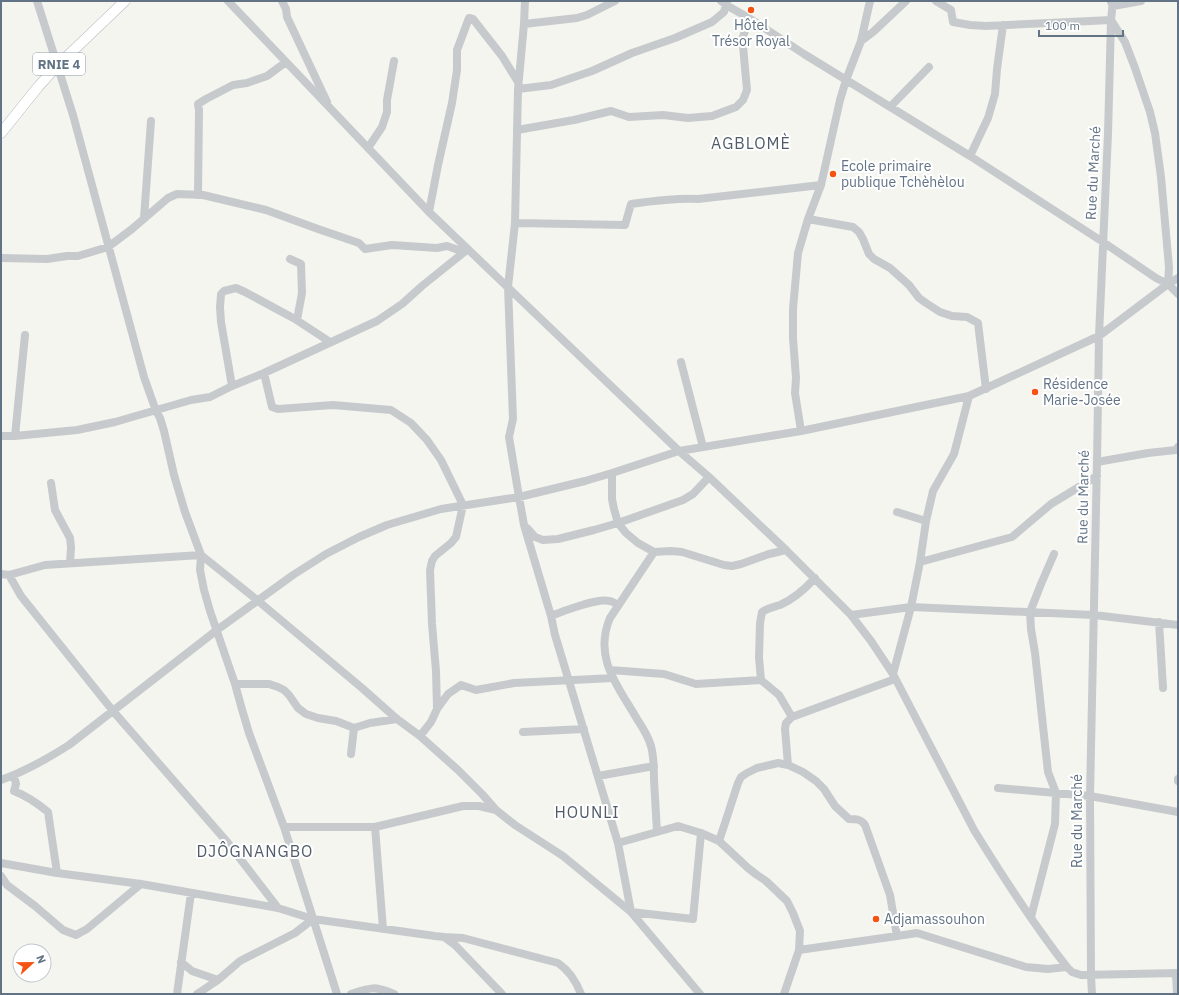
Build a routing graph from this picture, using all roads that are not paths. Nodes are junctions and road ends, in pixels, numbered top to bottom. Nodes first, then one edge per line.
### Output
1 (37, 1) edge
2 (125, 1) edge
3 (228, 1) edge
4 (282, 1) edge
5 (525, 1) edge
6 (615, 1) edge
7 (870, 1) edge
8 (906, 1) edge
9 (936, 1) edge
10 (1141, 1) edge
11 (725, 2) edge
12 (1112, 3) edge
13 (749, 18) junction
14 (1111, 20) junction
15 (524, 24) junction
16 (1003, 25) junction
17 (861, 41) junction
18 (394, 61) dead end
19 (286, 62) junction
20 (57, 66) junction
21 (929, 67) dead end
22 (846, 80) junction
23 (518, 86) junction
24 (890, 107) junction
25 (330, 109) junction
26 (150, 121) dead end
27 (517, 130) junction
28 (1, 133) edge
29 (368, 148) junction
30 (970, 156) junction
31 (821, 185) junction
32 (198, 195) junction
33 (430, 212) junction
34 (144, 218) junction
35 (808, 219) junction
36 (515, 223) junction
37 (1103, 242) junction
38 (108, 247) junction
39 (466, 250) junction
40 (1, 258) edge
41 (290, 259) dead end
42 (1178, 278) edge
43 (1168, 284) junction
44 (508, 287) junction
45 (1178, 294) edge
46 (297, 320) junction
47 (25, 335) dead end
48 (1099, 336) junction
49 (330, 342) junction
50 (681, 362) dead end
51 (264, 373) junction
52 (232, 386) junction
53 (986, 389) junction
54 (969, 396) junction
55 (156, 411) junction
56 (800, 431) junction
57 (1, 436) edge
58 (15, 436) junction
59 (703, 447) junction
60 (1178, 447) edge
61 (680, 451) junction
62 (1097, 462) junction
63 (612, 473) junction
64 (1097, 476) junction
65 (709, 477) junction
66 (51, 483) dead end
67 (519, 498) junction
68 (463, 505) junction
69 (897, 512) dead end
70 (926, 521) junction
71 (618, 523) junction
72 (524, 525) junction
73 (786, 550) junction
74 (654, 552) junction
75 (1054, 554) dead end
76 (201, 555) junction
77 (920, 562) junction
78 (70, 563) junction
79 (5, 574) edge
80 (815, 578) junction
81 (258, 600) junction
82 (618, 604) junction
83 (911, 607) junction
84 (1030, 612) junction
85 (851, 615) junction
86 (1094, 615) junction
87 (551, 616) junction
88 (1159, 622) junction
89 (1178, 625) edge
90 (217, 630) junction
91 (610, 670) junction
92 (894, 677) junction
93 (613, 678) junction
94 (569, 680) junction
95 (761, 680) junction
96 (235, 684) junction
97 (1163, 688) dead end
98 (437, 709) junction
99 (113, 711) junction
100 (792, 717) junction
101 (398, 719) junction
102 (354, 728) junction
103 (584, 729) junction
104 (523, 732) dead end
105 (420, 736) junction
106 (351, 754) dead end
107 (788, 765) junction
108 (654, 766) junction
109 (14, 776) junction
110 (598, 776) junction
111 (1, 780) edge
112 (998, 788) dead end
113 (1056, 793) junction
114 (1090, 796) junction
115 (496, 810) junction
116 (1178, 812) edge
117 (284, 827) junction
118 (375, 827) junction
119 (657, 832) junction
120 (701, 833) junction
121 (719, 840) junction
122 (618, 843) junction
123 (1, 863) edge
124 (57, 873) junction
125 (1, 876) edge
126 (141, 884) junction
127 (191, 893) junction
128 (278, 908) junction
129 (631, 912) junction
130 (1031, 917) junction
131 (313, 919) junction
132 (382, 930) junction
133 (444, 936) junction
134 (897, 936) junction
135 (799, 950) junction
136 (181, 962) junction
137 (1067, 967) junction
138 (1177, 973) edge
139 (1091, 975) junction
140 (218, 980) junction
141 (177, 994) edge
142 (197, 994) edge
143 (337, 994) edge
144 (351, 994) edge
145 (394, 994) edge
146 (502, 994) edge
147 (581, 994) edge
148 (700, 994) edge
149 (784, 994) edge
150 (1092, 994) edge
151 (1177, 994) edge

1 - 20 street
2 - 20 main road, RNIE 4
3 - 19 street
4 - 25 street
5 - 15 street
6 - 15 street
7 - 17 street
8 - 17 street
9 - 16 street
10 - 12 street
11 - 13 street
11 - 23 street
12 - 14 street, Rue du Marché
13 - 22 street
13 - 27 street
14 - 16 street
14 - 37 street, Rue du Marché
14 - 43 street
15 - 23 street
16 - 30 street
17 - 22 street
18 - 29 street
19 - 25 street
19 - 32 street
20 - 28 main road, RNIE 4
20 - 38 street
21 - 24 street
22 - 24 street
22 - 31 street
23 - 27 street
23 - 33 street
24 - 30 street
25 - 29 street
26 - 34 street
27 - 36 street
29 - 33 street
30 - 37 street
31 - 35 street
31 - 36 street
32 - 34 street
32 - 39 street
33 - 39 street
34 - 38 street
35 - 53 street
35 - 56 street
36 - 44 street
37 - 43 street
37 - 48 street, Rue du Marché
38 - 40 street
38 - 55 street
39 - 44 street
39 - 49 street
41 - 46 street
42 - 43 street
43 - 45 street
43 - 48 street
44 - 61 street
44 - 67 street
46 - 49 street
46 - 52 street
47 - 58 street
48 - 53 street
48 - 62 street, Rue du Marché
49 - 51 street
50 - 59 street
51 - 52 street
51 - 68 street
52 - 55 street
53 - 54 street
54 - 56 street
54 - 70 street
55 - 58 street
55 - 76 street
56 - 59 street
57 - 58 street
59 - 61 street
60 - 62 street
61 - 63 street
61 - 65 street
62 - 64 street, Rue du Marché
63 - 67 street
63 - 71 street
64 - 77 street
64 - 86 street, Rue du Marché
65 - 71 street
65 - 73 street
66 - 78 street
67 - 68 street
67 - 72 street
68 - 81 street
68 - 98 street
69 - 70 street
70 - 77 street
71 - 72 street
71 - 74 street
72 - 87 street
73 - 74 street
73 - 80 street
74 - 82 street
75 - 84 street
76 - 78 street
76 - 81 street
76 - 90 street
77 - 83 street
78 - 79 street
79 - 99 street
80 - 85 street
80 - 95 street
81 - 90 street
81 - 101 street
82 - 87 street
82 - 91 street
83 - 84 street
83 - 85 street
83 - 92 street
84 - 86 street
84 - 113 street
85 - 92 street
86 - 88 street
86 - 114 street, Rue du Marché
87 - 94 street
88 - 89 street
88 - 97 street
90 - 96 street
90 - 99 street
91 - 93 street
91 - 95 street
92 - 100 street
92 - 130 street
93 - 94 street
93 - 108 street
94 - 98 street
94 - 103 street
95 - 100 street
96 - 102 street
96 - 117 street
98 - 105 street
99 - 109 street
99 - 128 street
100 - 107 street
101 - 102 street
101 - 105 street
102 - 106 street
103 - 104 street
103 - 110 street
105 - 115 street
107 - 121 street
107 - 134 street
108 - 110 street
108 - 119 street
109 - 111 street
109 - 124 street
110 - 122 street
112 - 113 street
113 - 114 street
113 - 130 street
114 - 116 street
114 - 139 street, Rue du Marché
115 - 118 street
115 - 129 street
117 - 118 street
117 - 131 street
118 - 132 street
119 - 120 street
119 - 122 street
120 - 121 street
120 - 129 street
121 - 135 street
122 - 129 street
123 - 124 street
124 - 126 street
125 - 126 street
126 - 127 street
127 - 128 street
127 - 136 street
128 - 131 street
129 - 148 street
130 - 137 street
131 - 132 street
131 - 140 street
131 - 143 street
132 - 133 street
133 - 146 street
133 - 147 street
134 - 135 street
134 - 137 street
135 - 149 street
136 - 140 street
136 - 141 street
137 - 139 street
138 - 139 street
138 - 151 street
139 - 150 street, Rue du Marché
140 - 142 street
144 - 145 street

